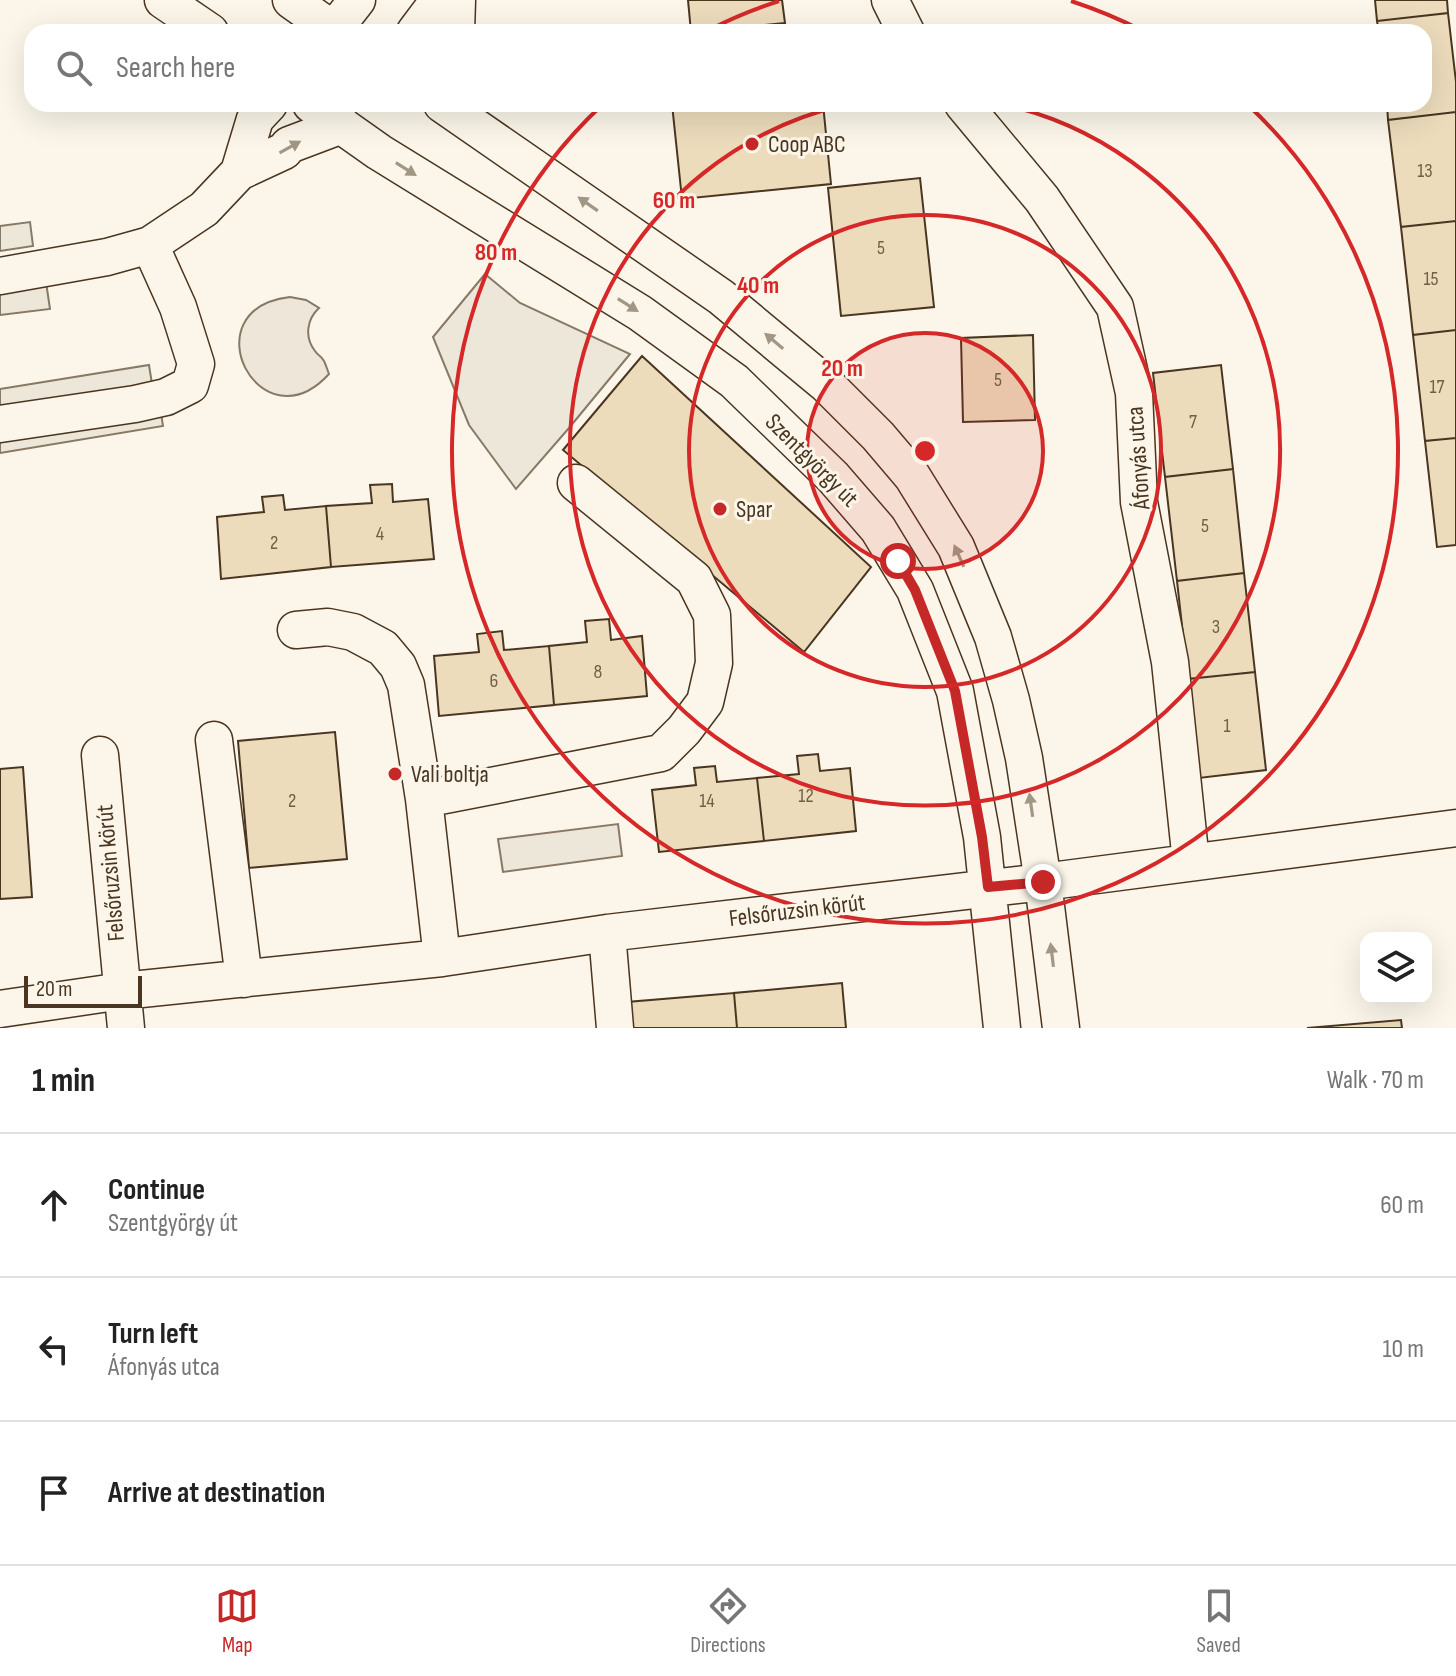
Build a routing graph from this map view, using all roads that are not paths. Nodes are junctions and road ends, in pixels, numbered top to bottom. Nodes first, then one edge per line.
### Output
1 (163, 0) edge
2 (291, 0) edge
3 (357, 0) edge
4 (439, 0) edge
5 (457, 0) edge
6 (890, 0) edge
7 (198, 24) edge
8 (324, 24) edge
9 (339, 24) edge
10 (421, 24) edge
11 (456, 24) edge
12 (902, 24) edge
13 (262, 112) edge
14 (453, 112) edge
15 (492, 112) edge
16 (970, 112) edge
17 (350, 115) edge
18 (532, 167) junction
19 (239, 172) junction
20 (150, 245) junction
21 (0, 276) edge
22 (0, 424) edge
23 (576, 483) dead end
24 (296, 630) dead end
25 (214, 740) dead end
26 (100, 755) dead end
27 (424, 799) junction
28 (1456, 828) edge
29 (1191, 862) junction
30 (1043, 882) junction
31 (988, 887) junction
32 (607, 933) junction
33 (442, 958) junction
34 (244, 979) junction
35 (122, 991) junction
36 (0, 1009) edge
37 (126, 1028) edge
38 (615, 1028) edge
39 (1002, 1028) edge
40 (1061, 1028) edge

1 - 7 street
2 - 8 street
3 - 9 street
4 - 10 street
5 - 11 street
6 - 12 street
13 - 19 street
14 - 18 street
15 - 18 street
16 - 29 street, Áfonyás utca
19 -> 17 street
17 -> 31 street, Szentgyörgy út
30 -> 18 street
19 - 20 street
20 - 21 street
20 - 22 street
23 - 27 street
24 - 27 street
25 - 34 street
26 - 35 street, Felsőruzsin körút
27 - 33 street
28 - 29 street
29 - 30 street
30 - 31 street
40 -> 30 street
31 - 32 street, Felsőruzsin körút
31 - 39 street, Szentgyörgy út
32 - 33 street, Felsőruzsin körút
32 - 38 street
33 - 34 street, Felsőruzsin körút
34 - 35 street, Felsőruzsin körút
35 - 36 street, Felsőruzsin körút
35 - 37 street, Felsőruzsin körút

